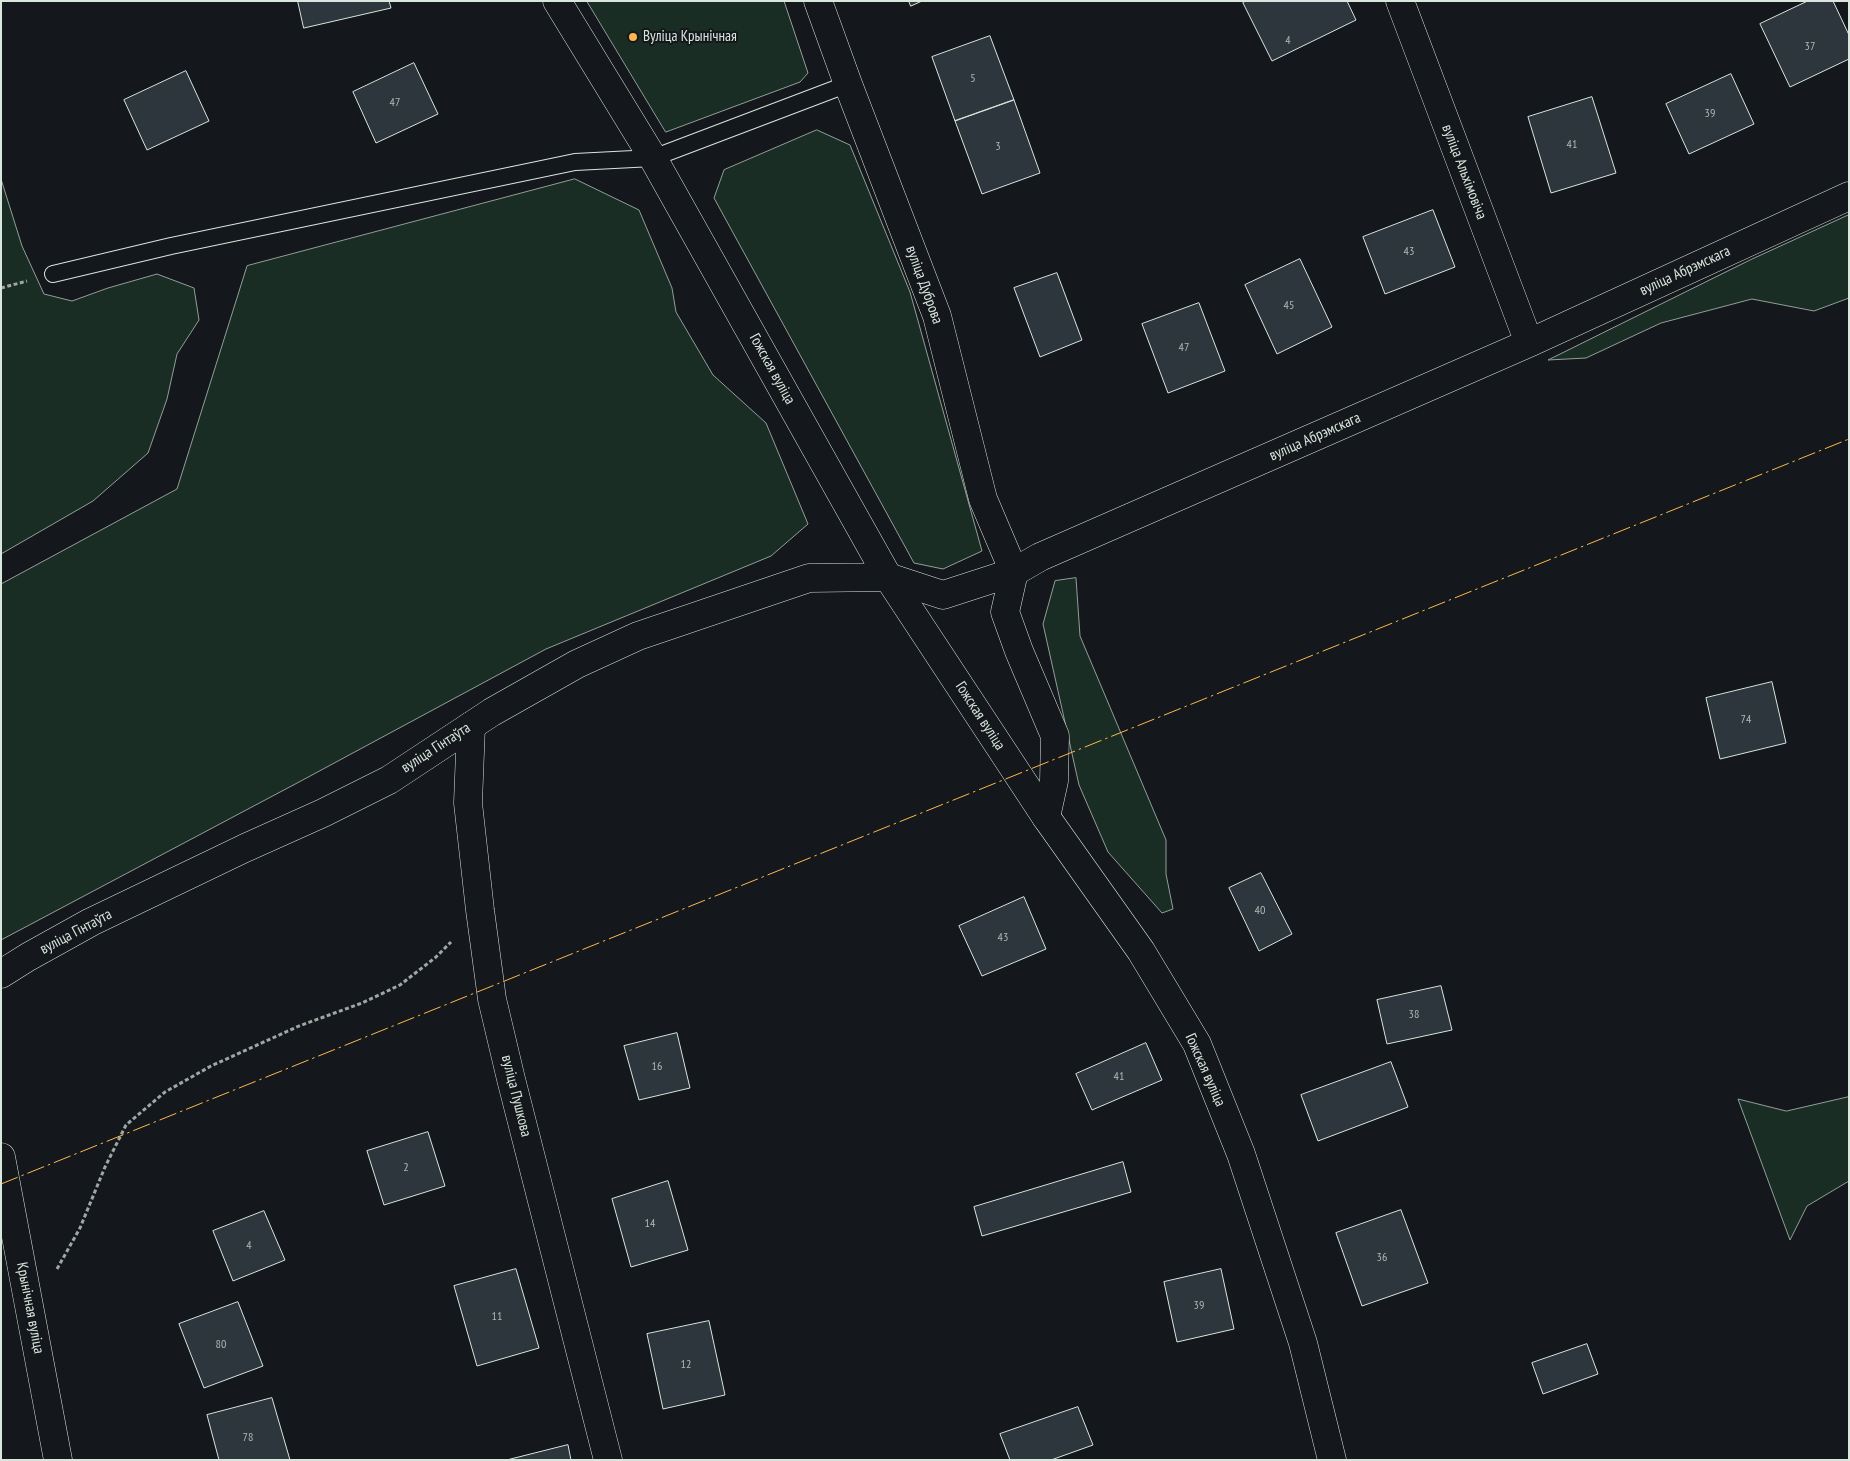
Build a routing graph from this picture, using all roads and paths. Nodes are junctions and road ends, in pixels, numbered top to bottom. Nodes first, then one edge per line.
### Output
1 (557, 1) edge
2 (818, 1) edge
3 (1400, 1) edge
4 (848, 84) junction
5 (653, 158) junction
6 (1849, 196) edge
7 (53, 274) dead end
8 (1529, 343) junction
9 (1014, 572) junction
10 (888, 576) junction
11 (471, 726) junction
12 (1046, 817) junction
13 (480, 910) junction
14 (1, 974) edge
15 (1, 1157) edge
16 (54, 1275) dead end
17 (58, 1460) edge
18 (608, 1460) edge
19 (1332, 1460) edge

1 - 5 street, Гожская вуліца
2 - 4 street, вуліца Дуброва
3 - 8 street, вуліца Альхімовіча
4 - 5 lane
4 - 9 street, вуліца Дуброва
5 - 7 lane
5 - 10 street, Гожская вуліца
6 - 8 street, вуліца Абрэмскага
8 - 9 street, вуліца Абрэмскага
9 - 10 street, вуліца Абрэмскага
9 - 12 street
10 - 11 street, вуліца Гінтаўта
10 - 12 street, Гожская вуліца
11 - 13 street, вуліца Пушкова
11 - 14 street, вуліца Гінтаўта
12 - 19 street, Гожская вуліца
13 - 16 path
13 - 18 street, вуліца Пушкова
15 - 17 street, Крынічная вуліца

